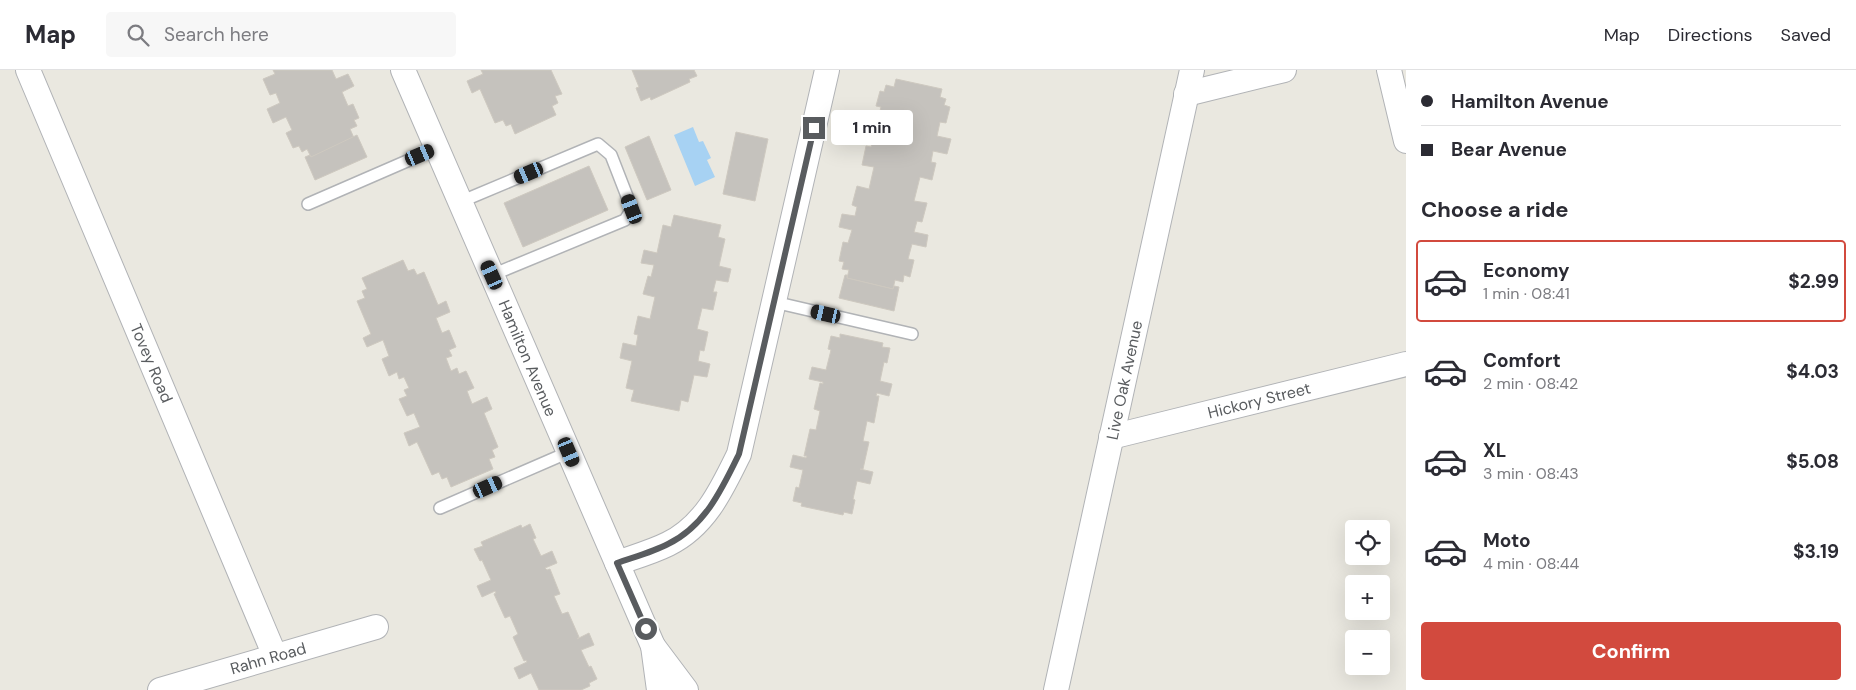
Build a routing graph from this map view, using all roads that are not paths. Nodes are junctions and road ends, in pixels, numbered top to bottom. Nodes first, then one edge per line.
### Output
1 (28, 70) edge
2 (403, 70) edge
3 (827, 70) edge
4 (1192, 70) edge
5 (1284, 70) edge
6 (1389, 70) edge
7 (1186, 94) junction
8 (1406, 140) edge
9 (437, 148) junction
10 (460, 202) junction
11 (308, 204) dead end
12 (492, 275) junction
13 (774, 302) junction
14 (912, 334) dead end
15 (1406, 364) edge
16 (1111, 437) junction
17 (569, 452) junction
18 (440, 508) dead end
19 (617, 563) junction
20 (376, 627) dead end
21 (653, 646) junction
22 (276, 656) junction
23 (160, 690) edge
24 (659, 690) edge
25 (686, 690) edge
26 (1056, 690) edge

1 - 22 street, Tovey Road
2 - 9 street, Hamilton Avenue
3 - 13 street
4 - 7 street, Live Oak Avenue
5 - 7 street
6 - 8 street
7 - 16 street, Live Oak Avenue
9 - 10 street, Hamilton Avenue
9 - 11 lane
10 - 12 street, Hamilton Avenue
10 - 12 lane
12 - 17 street, Hamilton Avenue
13 - 14 lane
13 - 19 street
15 - 16 street, Hickory Street
16 - 26 street, Live Oak Avenue
17 - 18 lane
17 - 19 street, Hamilton Avenue
19 - 21 street, Hamilton Avenue
20 - 22 street, Rahn Road
21 - 24 street, Hamilton Avenue
21 - 25 street, Hamilton Avenue
22 - 23 street, Rahn Road

